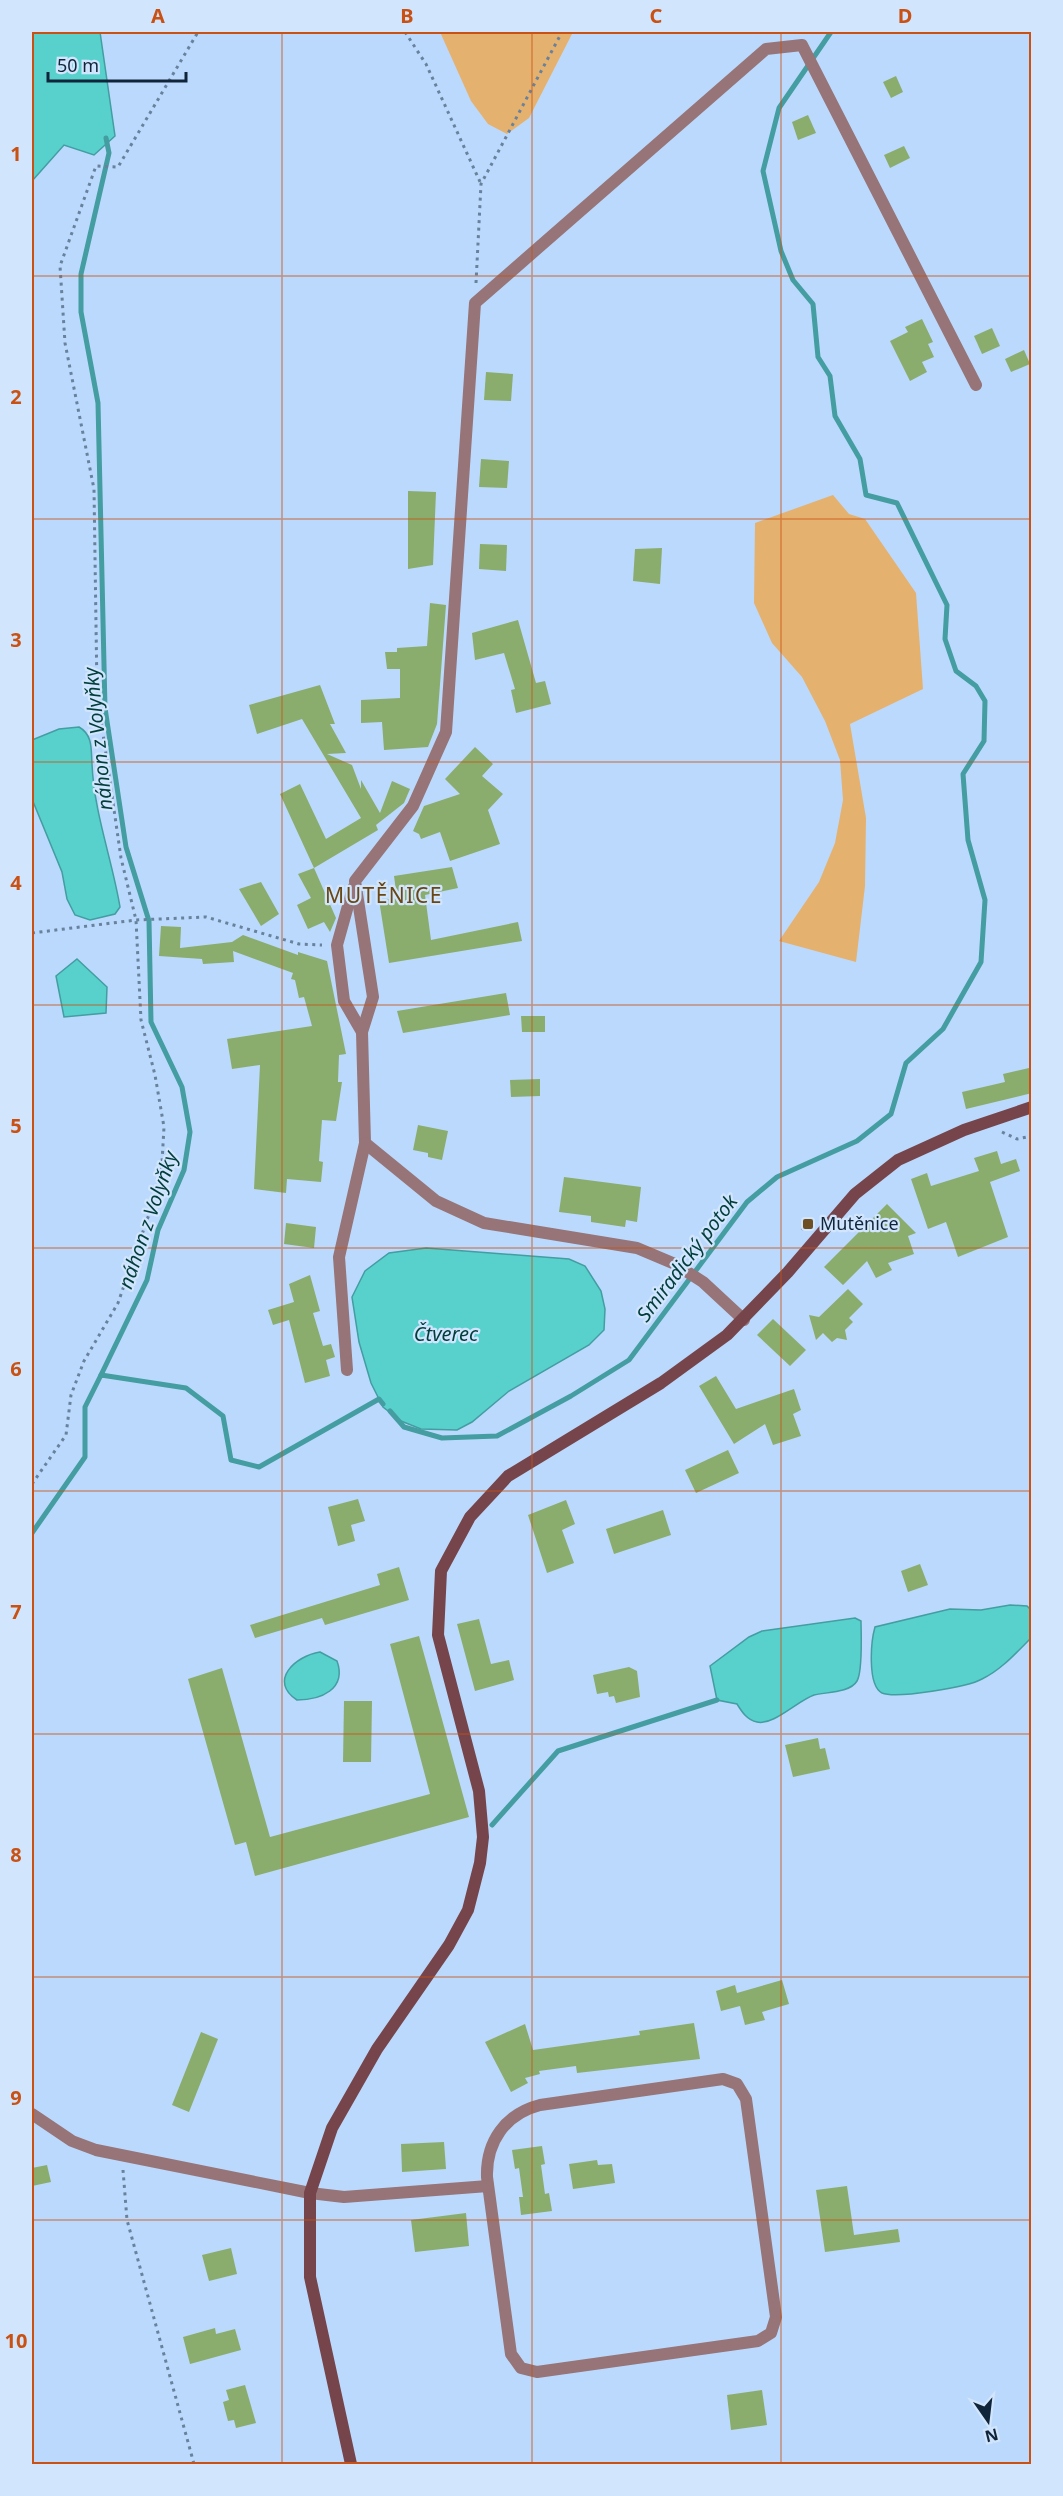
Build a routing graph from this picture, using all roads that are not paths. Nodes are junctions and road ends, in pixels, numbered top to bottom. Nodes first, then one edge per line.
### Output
1 (976, 385) dead end
2 (355, 881) junction
3 (362, 1032) junction
4 (1032, 1107) edge
5 (365, 1143) junction
6 (744, 1320) junction
7 (347, 1370) dead end
8 (32, 2114) edge
9 (488, 2186) junction
10 (310, 2193) junction
11 (351, 2464) edge

1 - 2 street
2 - 3 street
2 - 3 street
3 - 5 street
4 - 6 street
5 - 6 street
5 - 7 street
6 - 10 street
8 - 10 street
9 - 9 street
9 - 10 street
10 - 11 street

